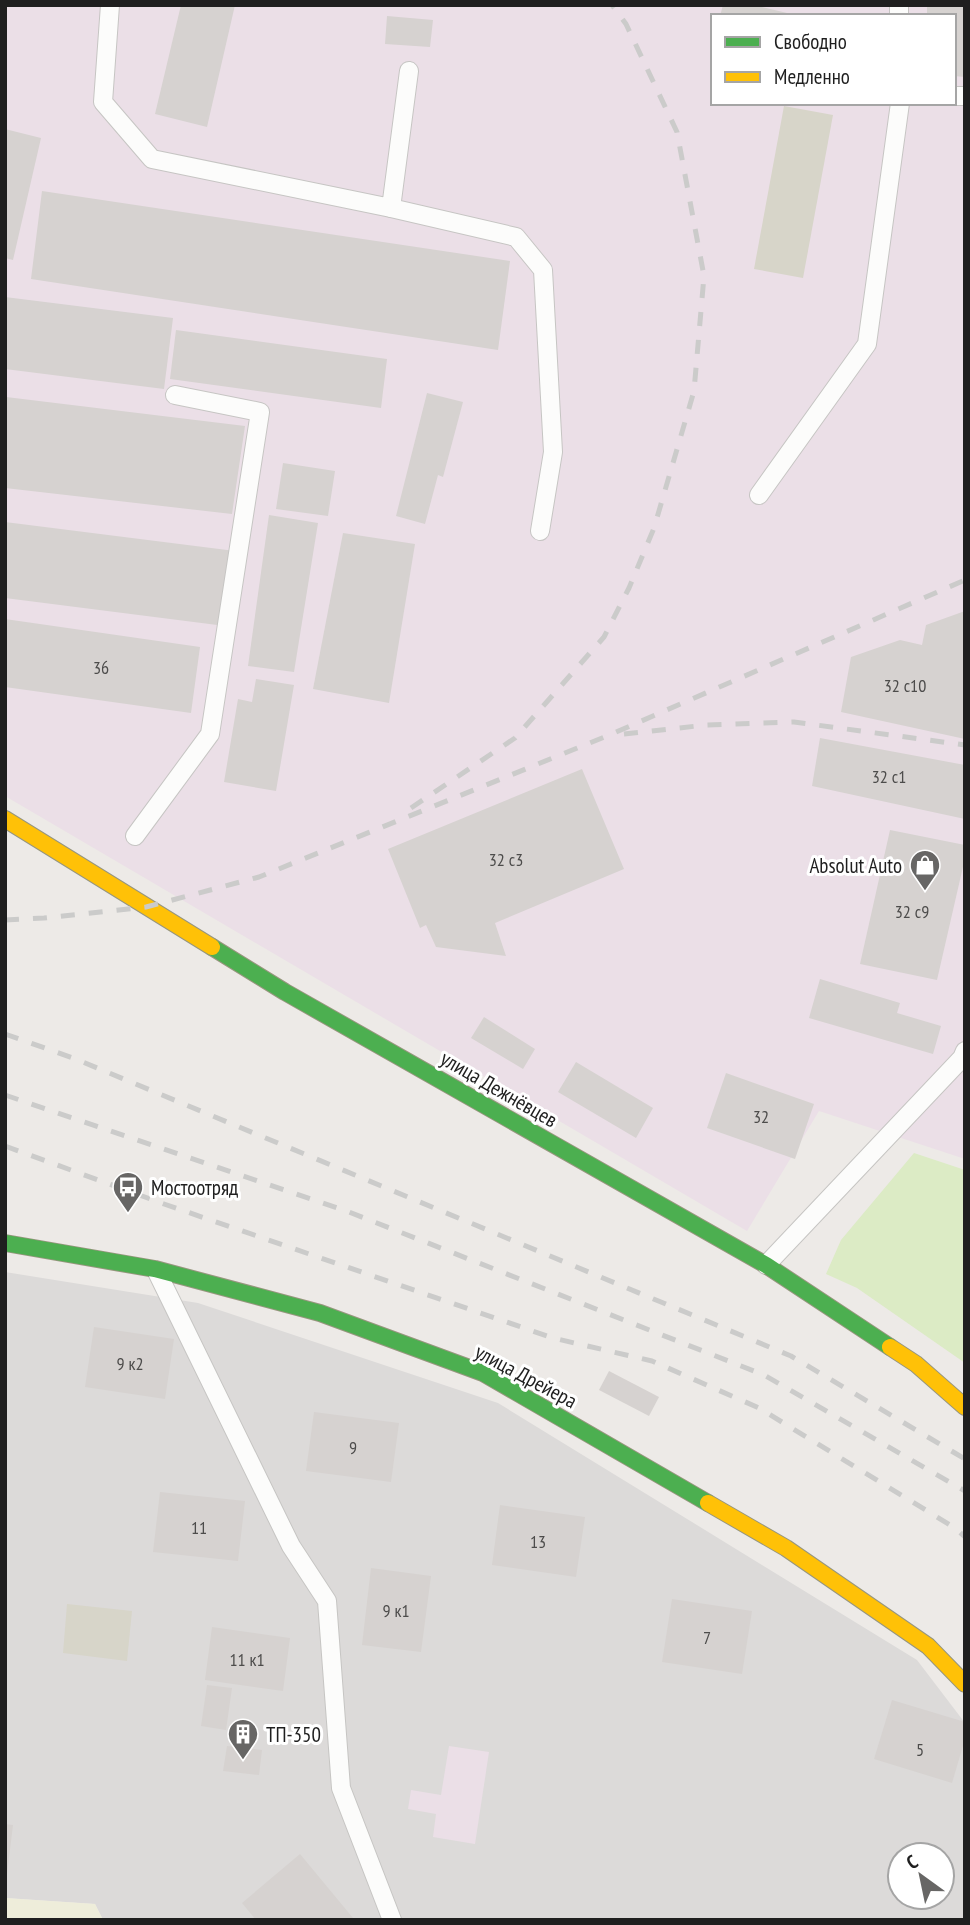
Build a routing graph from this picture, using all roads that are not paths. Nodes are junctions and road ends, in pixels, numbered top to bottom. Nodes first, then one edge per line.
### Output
1 (110, 5) edge
2 (409, 71) dead end
3 (900, 105) edge
4 (391, 208) junction
5 (175, 395) dead end
6 (759, 495) dead end
7 (540, 531) dead end
8 (5, 819) edge
9 (135, 836) dead end
10 (964, 1056) edge
11 (5, 1243) edge
12 (766, 1265) junction
13 (155, 1269) junction
14 (965, 1407) edge
15 (965, 1684) edge
16 (392, 1920) edge

1 - 4 lane
2 - 4 lane
3 - 6 lane
4 - 7 lane
5 - 9 lane
8 - 12 street, улица Дежнёвцев
10 - 12 lane
11 - 13 street, улица Дрейера
12 - 14 street, улица Дежнёвцев
13 - 15 street, улица Дрейера
13 - 16 lane

